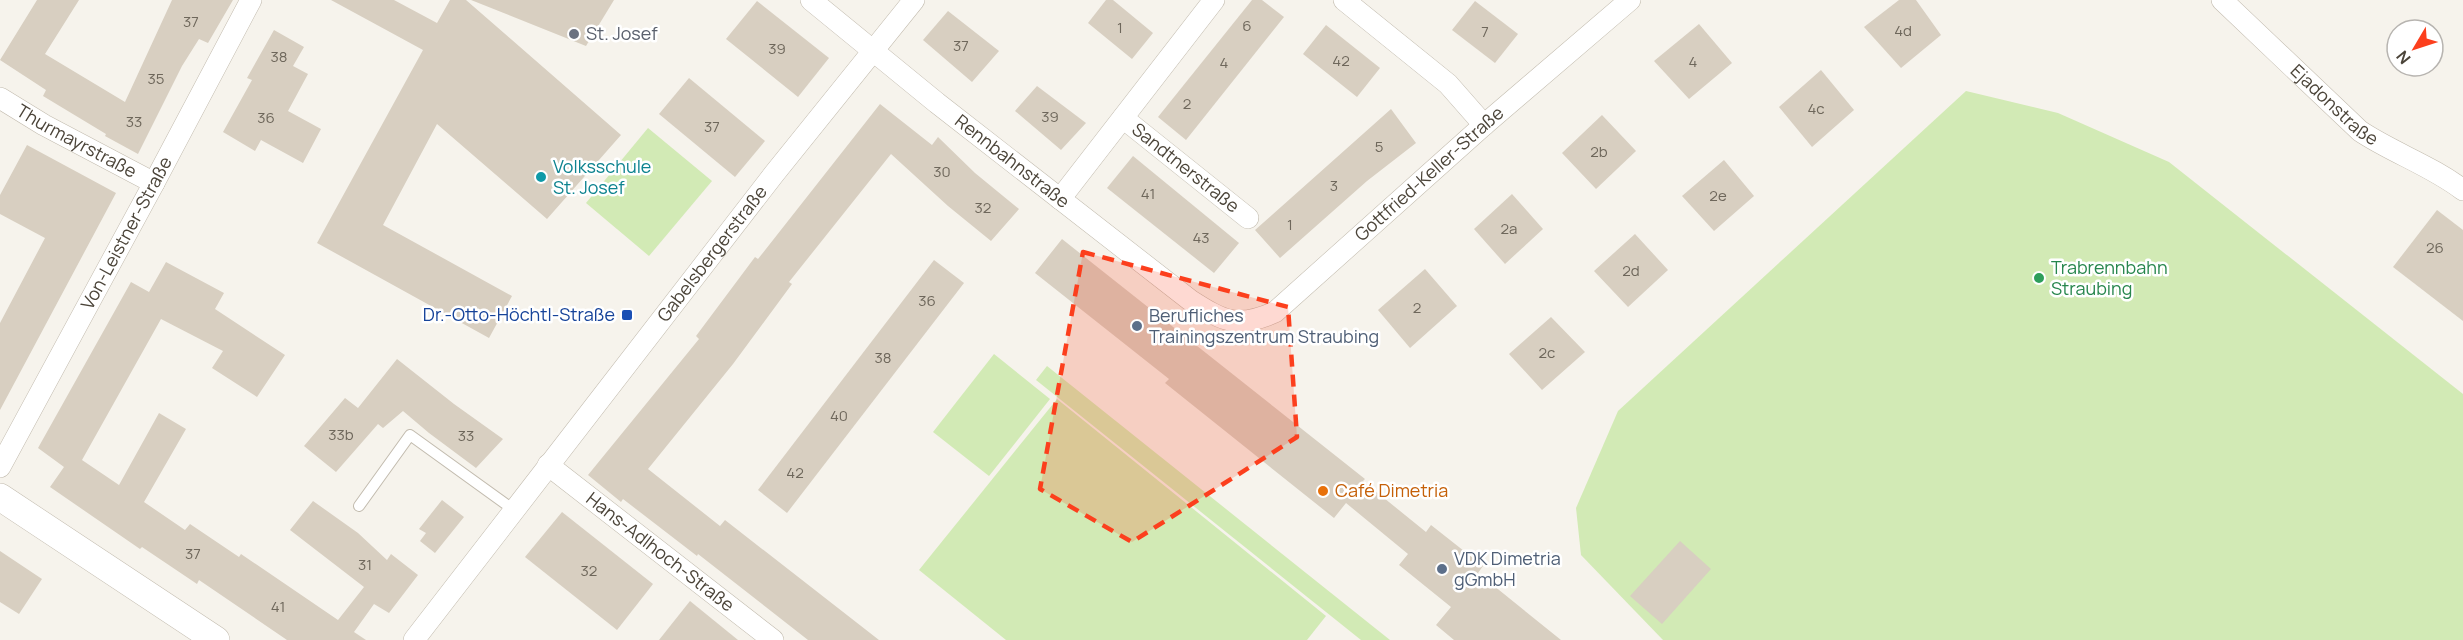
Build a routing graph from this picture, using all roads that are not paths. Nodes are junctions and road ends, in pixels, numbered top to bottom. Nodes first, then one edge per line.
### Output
1 (251, 0) edge
2 (811, 0) edge
3 (914, 0) edge
4 (1214, 0) edge
5 (1344, 0) edge
6 (1630, 0) edge
7 (2222, 0) edge
8 (874, 52) junction
9 (0, 98) edge
10 (1123, 118) junction
11 (1484, 125) junction
12 (154, 183) junction
13 (2463, 190) edge
14 (1060, 200) junction
15 (1248, 218) dead end
16 (1218, 318) joint
17 (548, 465) junction
18 (0, 467) edge
19 (0, 497) edge
20 (359, 506) dead end
21 (514, 510) junction
22 (216, 640) edge
23 (414, 640) edge
24 (773, 640) edge

1 - 12 street, Von-Leistner-Straße
2 - 8 street, Rennbahnstraße
3 - 8 street, Gabelsbergerstraße
4 - 10 street, Sandtnerstraße
5 - 11 street
6 - 11 street, Gottfried-Keller-Straße
7 - 13 street, Ejadonstraße
8 - 14 street, Rennbahnstraße
8 - 17 street, Gabelsbergerstraße
9 - 12 street, Thurmayrstraße
10 - 14 street, Sandtnerstraße
10 - 15 street, Sandtnerstraße
11 - 16 street, Gottfried-Keller-Straße
12 - 18 street, Von-Leistner-Straße
14 - 16 street, Rennbahnstraße
17 - 21 street, Gabelsbergerstraße
17 - 24 street, Hans-Adlhoch-Straße
19 - 22 street
20 - 21 lane
21 - 23 street, Gabelsbergerstraße

